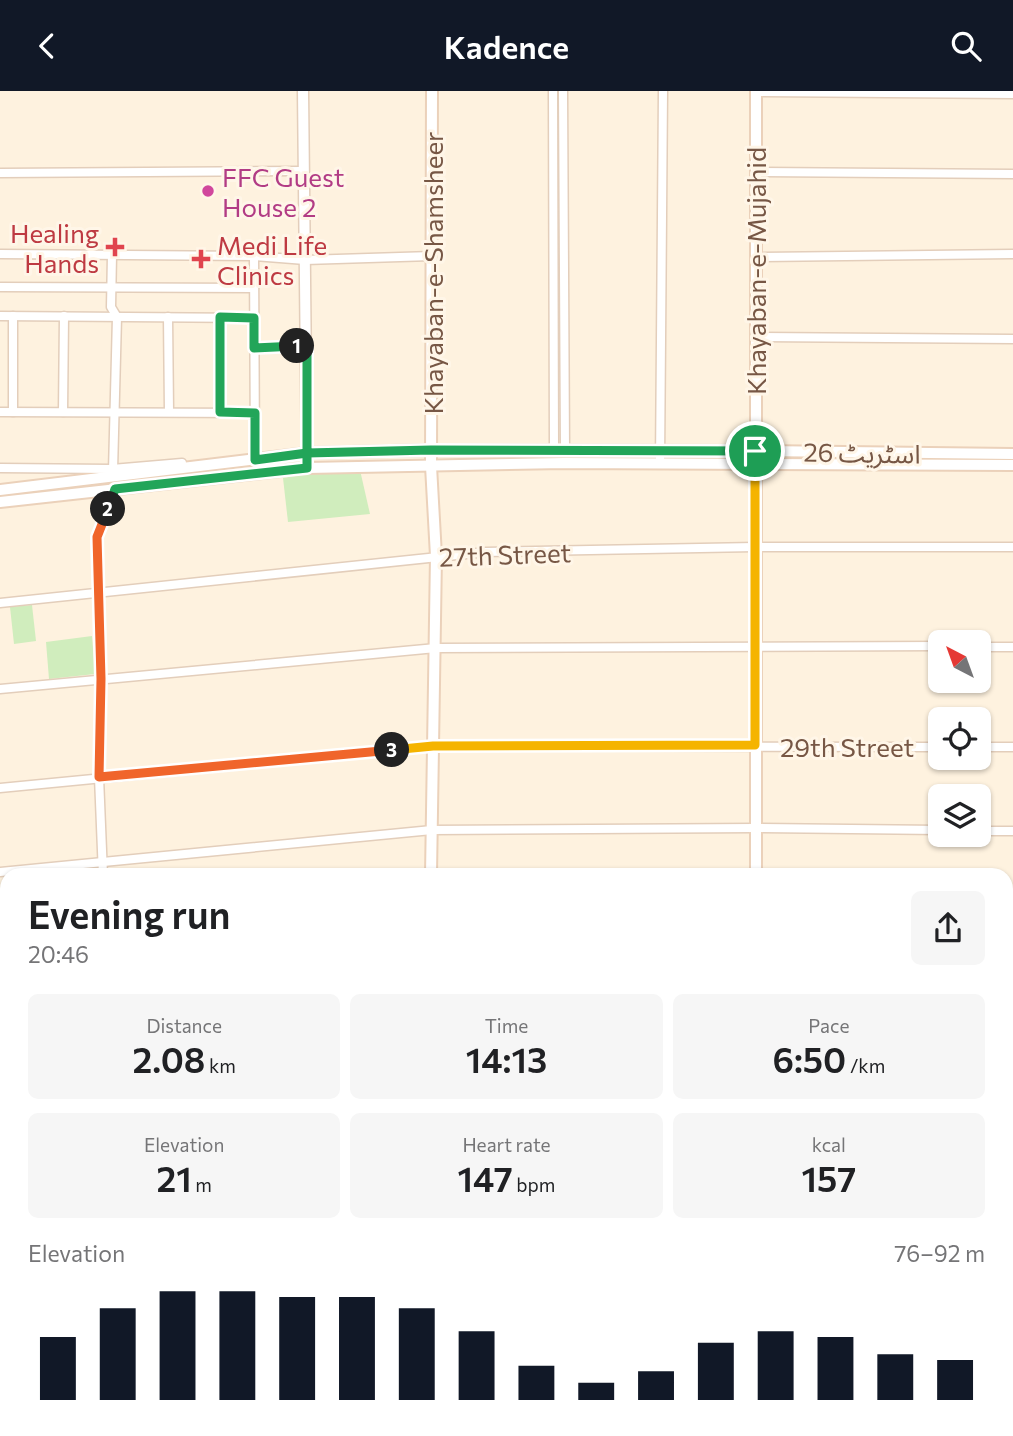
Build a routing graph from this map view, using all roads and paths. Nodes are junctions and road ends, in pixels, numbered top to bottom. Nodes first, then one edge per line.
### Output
1 (303, 91) edge
2 (432, 91) edge
3 (553, 91) edge
4 (563, 91) edge
5 (663, 91) edge
6 (755, 92) edge
7 (1013, 94) edge
8 (304, 170) junction
9 (755, 172) junction
10 (0, 173) edge
11 (1013, 174) edge
12 (0, 254) edge
13 (1013, 254) edge
14 (112, 255) junction
15 (254, 256) junction
16 (432, 256) junction
17 (755, 257) junction
18 (306, 260) junction
19 (0, 287) edge
20 (111, 287) junction
21 (254, 288) junction
22 (0, 316) edge
23 (13, 316) junction
24 (64, 316) junction
25 (117, 317) junction
26 (168, 317) junction
27 (220, 317) junction
28 (254, 318) junction
29 (755, 337) junction
30 (1013, 339) edge
31 (307, 346) junction
32 (254, 348) junction
33 (0, 412) edge
34 (13, 412) junction
35 (63, 412) junction
36 (116, 412) junction
37 (169, 412) junction
38 (220, 412) junction
39 (255, 413) junction
40 (431, 450) junction
41 (559, 451) junction
42 (661, 451) junction
43 (755, 451) junction
44 (307, 453) junction
45 (1013, 454) edge
46 (255, 459) junction
47 (660, 464) junction
48 (431, 465) junction
49 (755, 465) junction
50 (1013, 465) edge
51 (0, 468) edge
52 (307, 468) junction
53 (113, 473) junction
54 (115, 489) junction
55 (0, 491) edge
56 (0, 502) edge
57 (755, 547) junction
58 (1013, 547) edge
59 (436, 556) junction
60 (99, 592) junction
61 (0, 603) edge
62 (755, 646) junction
63 (928, 646) edge
64 (436, 647) junction
65 (991, 647) edge
66 (1013, 647) edge
67 (101, 679) junction
68 (0, 689) edge
69 (755, 745) junction
70 (433, 746) junction
71 (928, 747) edge
72 (991, 747) edge
73 (1013, 747) edge
74 (99, 777) junction
75 (0, 788) edge
76 (755, 828) junction
77 (432, 830) junction
78 (928, 830) edge
79 (991, 831) edge
80 (1013, 831) edge
81 (102, 863) junction
82 (45, 868) edge
83 (102, 868) edge
84 (431, 868) edge
85 (756, 868) edge

1 - 8 street
2 - 16 main road, Khayaban-e-Shamsheer
3 - 41 street
4 - 41 street
5 - 42 street
6 - 7 street
6 - 9 main road, Khayaban-e-Mujahid
8 - 10 street
8 - 18 street
9 - 11 street
9 - 17 main road, Khayaban-e-Mujahid
12 - 14 street
13 - 17 street
14 - 15 street
14 - 20 street
15 - 18 street
15 - 21 street
16 - 18 street
16 - 40 main road, Khayaban-e-Shamsheer
17 - 29 main road, Khayaban-e-Mujahid
18 - 31 street
19 - 20 street
20 - 21 street
20 - 25 street
21 - 28 street
22 - 23 street
23 - 24 street
23 - 34 street
24 - 25 street
24 - 35 street
25 - 26 street
25 - 36 street
26 - 27 street
26 - 37 street
27 - 28 street
27 - 38 street
28 - 32 street
29 - 30 street
29 - 43 main road, Khayaban-e-Mujahid
31 - 32 street
31 - 44 street
32 - 39 street
33 - 34 street
34 - 35 street
35 - 36 street
36 - 37 street
36 - 53 street
37 - 38 street
38 - 39 street
39 - 46 street
40 - 41 main road, اسٹریٹ 26
40 - 44 main road, اسٹریٹ 26
40 - 48 main road, Khayaban-e-Shamsheer
41 - 42 main road, اسٹریٹ 26
42 - 43 main road, اسٹریٹ 26
42 - 47 street
43 - 45 main road, اسٹریٹ 26
43 - 49 main road, Khayaban-e-Mujahid
44 - 46 main road, اسٹریٹ 26
44 - 52 street
46 - 53 main road, اسٹریٹ 26
47 - 48 main road, اسٹریٹ 26
47 - 49 main road, اسٹریٹ 26
48 - 52 main road, اسٹریٹ 26
48 - 59 main road, Khayaban-e-Shamsheer
49 - 50 main road, اسٹریٹ 26
49 - 57 main road, Khayaban-e-Mujahid
51 - 53 street
52 - 54 main road, اسٹریٹ 26
53 - 55 main road, اسٹریٹ 26
54 - 56 main road, اسٹریٹ 26
54 - 60 street
57 - 58 street, 27th Street
57 - 59 street, 27th Street
57 - 62 main road, Khayaban-e-Mujahid
59 - 60 street, 27th Street
59 - 64 main road, Khayaban-e-Shamsheer
60 - 61 street, 27th Street
60 - 67 street
62 - 63 street
62 - 64 street
62 - 69 main road, Khayaban-e-Mujahid
64 - 67 street
64 - 70 main road, Khayaban-e-Shamsheer
65 - 66 street
67 - 68 street
67 - 74 street
69 - 70 street, 29th Street
69 - 71 street, 29th Street
69 - 76 main road, Khayaban-e-Mujahid
70 - 74 street, 29th Street
70 - 77 main road, Khayaban-e-Shamsheer
72 - 73 street
74 - 75 street, 29th Street
74 - 81 street
76 - 77 street
76 - 78 street
76 - 85 main road, Khayaban-e-Mujahid
77 - 81 street
77 - 84 main road, Khayaban-e-Shamsheer
79 - 80 street
81 - 82 street
81 - 83 street

